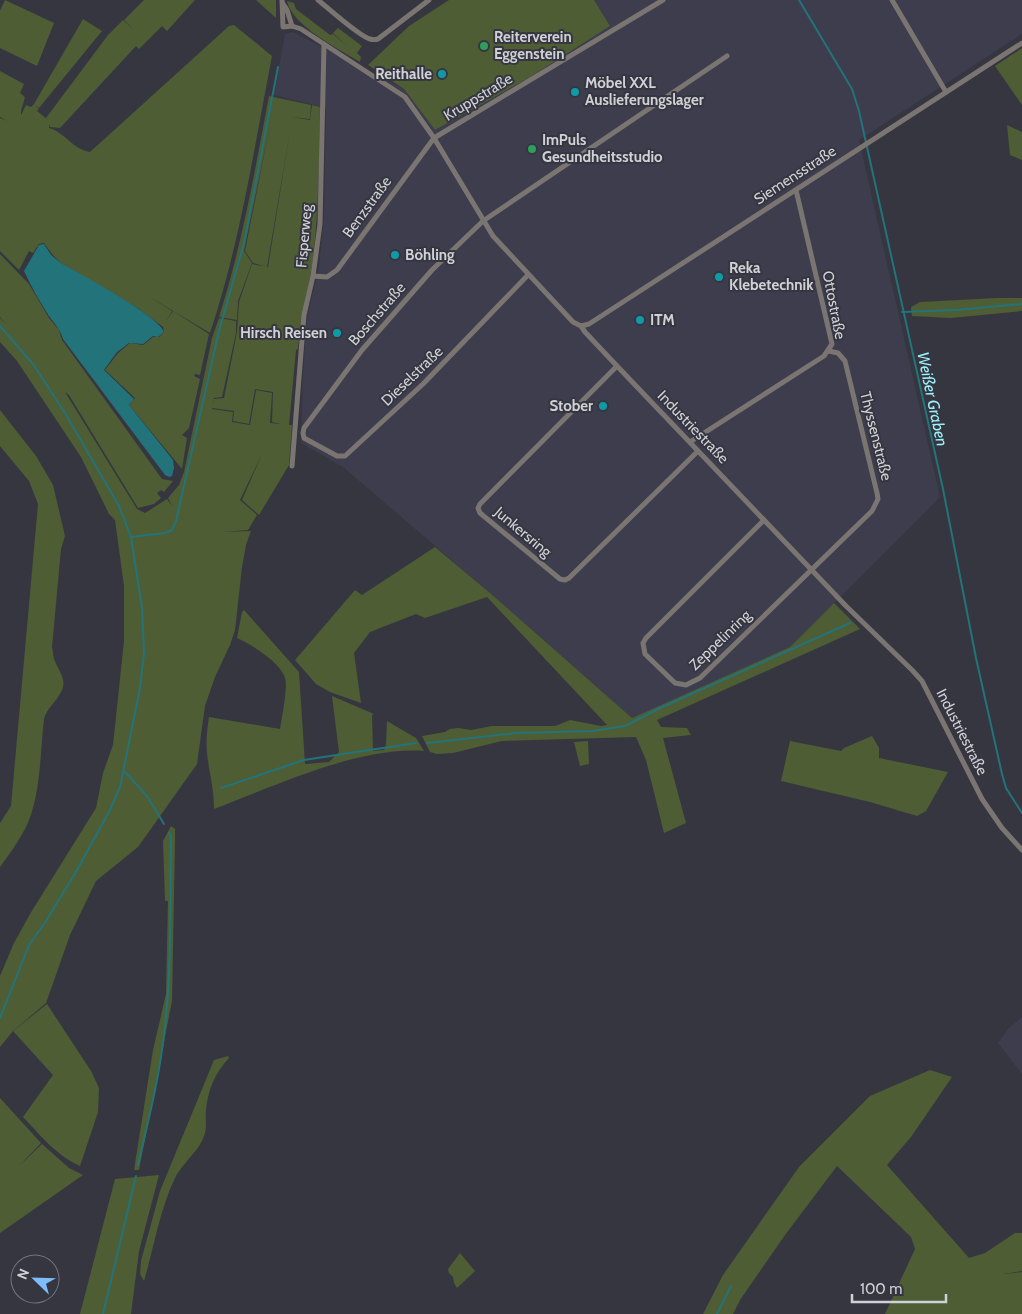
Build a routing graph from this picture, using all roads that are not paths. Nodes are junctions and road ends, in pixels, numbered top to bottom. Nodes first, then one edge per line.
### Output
1 (318, 0) edge
2 (429, 0) edge
3 (663, 0) edge
4 (892, 0) edge
5 (282, 2) edge
6 (292, 26) junction
7 (1022, 43) edge
8 (324, 44) junction
9 (727, 56) dead end
10 (946, 92) junction
11 (434, 138) junction
12 (796, 190) junction
13 (483, 220) junction
14 (528, 275) junction
15 (314, 276) junction
16 (581, 326) junction
17 (829, 351) junction
18 (617, 366) junction
19 (303, 433) joint
20 (690, 442) junction
21 (698, 451) junction
22 (292, 466) dead end
23 (764, 520) junction
24 (811, 570) junction
25 (1022, 850) edge

1 - 2 street
3 - 11 street, Kruppstraße
4 - 10 street
5 - 6 street
5 - 6 street
6 - 8 street
7 - 10 street, Siemensstraße
8 - 11 street, Industriestraße
8 - 15 street, Fisperweg
9 - 13 street, Boschstraße
10 - 12 street, Siemensstraße
11 - 13 street, Industriestraße
11 - 15 street, Benzstraße
12 - 16 street, Siemensstraße
12 - 17 street, Ottostraße
13 - 14 street, Industriestraße
13 - 19 street, Boschstraße
14 - 16 street, Industriestraße
14 - 19 street, Dieselstraße
15 - 22 street, Fisperweg
16 - 18 street, Industriestraße
17 - 20 street, Ottostraße
17 - 24 street, Thyssenstraße
18 - 20 street, Industriestraße
18 - 21 street, Junkersring
20 - 21 street, Industriestraße
21 - 23 street, Industriestraße
23 - 24 street, Industriestraße
23 - 24 street, Zeppelinring
24 - 25 street, Industriestraße

